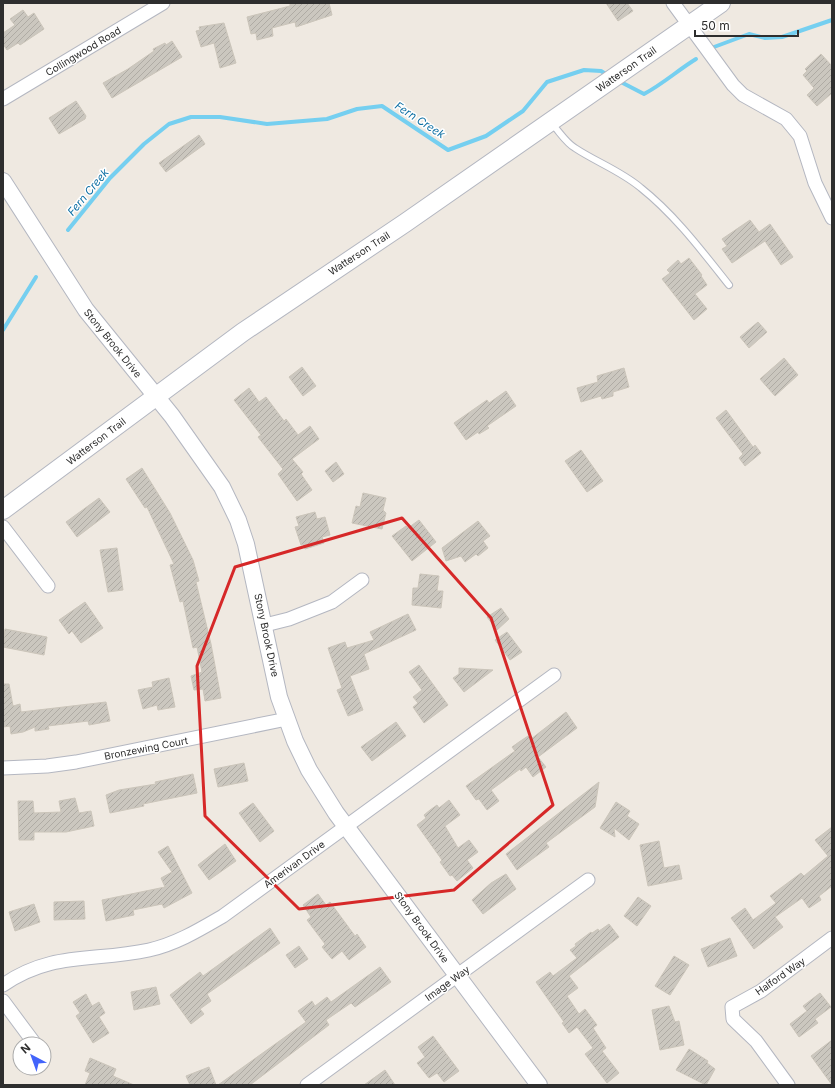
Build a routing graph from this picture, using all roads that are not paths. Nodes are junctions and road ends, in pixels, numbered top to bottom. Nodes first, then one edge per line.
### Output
1 (163, 3) edge
2 (673, 3) edge
3 (721, 3) edge
4 (689, 25) junction
5 (3, 99) edge
6 (550, 121) junction
7 (3, 181) edge
8 (832, 218) edge
9 (729, 285) dead end
10 (156, 395) junction
11 (3, 510) edge
12 (3, 527) edge
13 (362, 580) dead end
14 (48, 586) dead end
15 (265, 625) junction
16 (554, 675) dead end
17 (287, 719) junction
18 (3, 768) edge
19 (346, 825) junction
20 (588, 880) dead end
21 (832, 938) edge
22 (457, 975) junction
23 (3, 985) edge
24 (3, 1001) edge
25 (28, 1036) edge
26 (307, 1085) edge
27 (539, 1085) edge
28 (788, 1085) edge

1 - 5 street, Collingwood Road
2 - 4 street
3 - 4 main road, Watterson Trail
4 - 6 main road, Watterson Trail
4 - 8 street
6 - 9 lane
6 - 10 main road, Watterson Trail
7 - 10 street, Stony Brook Drive
10 - 11 main road, Watterson Trail
10 - 15 street, Stony Brook Drive
12 - 14 street
13 - 15 street
15 - 17 street, Stony Brook Drive
16 - 19 street, Amerivan Drive
17 - 18 street, Bronzewing Court
17 - 19 street, Stony Brook Drive
19 - 22 street, Stony Brook Drive
19 - 23 street, Amerivan Drive
20 - 22 street, Image Way
21 - 28 street, Halford Way
22 - 26 street, Image Way
22 - 27 street, Stony Brook Drive
24 - 25 street

